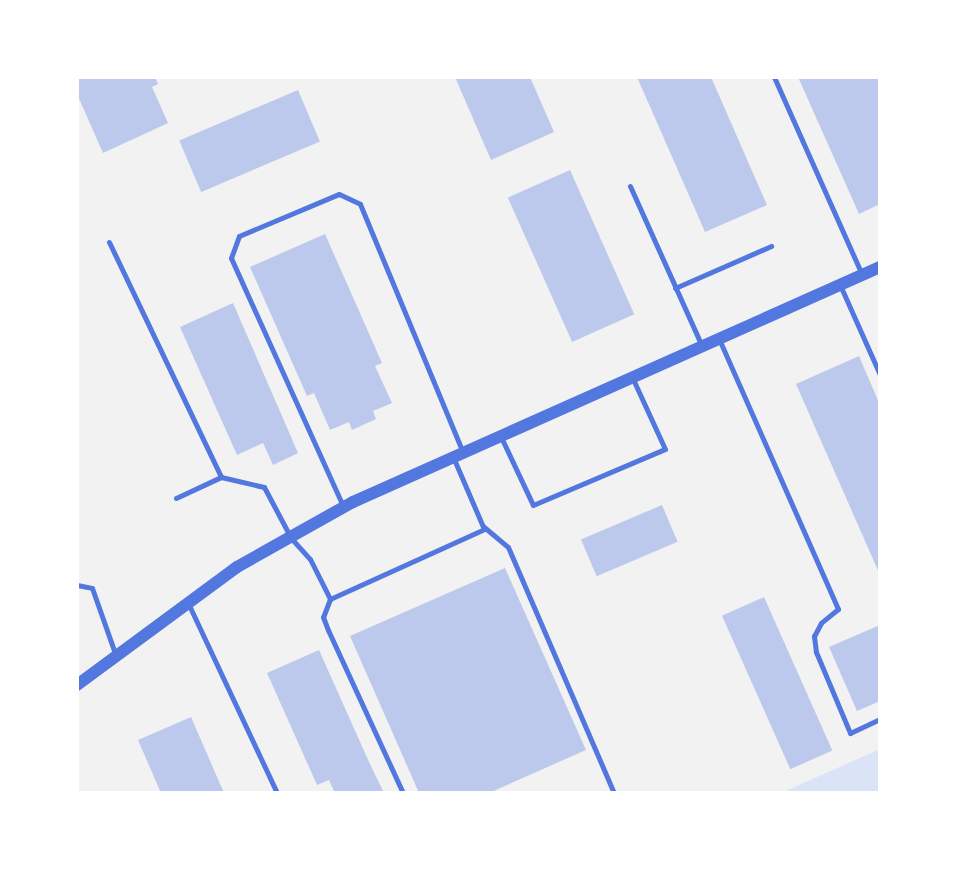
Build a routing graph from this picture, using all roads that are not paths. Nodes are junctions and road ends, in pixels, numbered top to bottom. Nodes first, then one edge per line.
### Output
1 (774, 77) edge
2 (630, 186) dead end
3 (109, 242) dead end
4 (771, 246) dead end
5 (880, 267) edge
6 (862, 275) junction
7 (840, 285) junction
8 (675, 288) junction
9 (719, 339) junction
10 (702, 346) junction
11 (880, 375) edge
12 (632, 377) junction
13 (500, 436) junction
14 (458, 455) junction
15 (220, 477) junction
16 (176, 498) dead end
17 (344, 507) junction
18 (484, 527) junction
19 (292, 538) junction
20 (77, 585) edge
21 (330, 599) junction
22 (188, 603) junction
23 (116, 656) junction
24 (77, 685) edge
25 (880, 719) edge
26 (277, 793) edge
27 (403, 793) edge
28 (614, 793) edge

1 - 6 lane
2 - 8 lane
3 - 15 lane
4 - 8 lane
5 - 6 street
6 - 7 street
7 - 9 street
7 - 11 lane
8 - 10 lane
9 - 10 street
9 - 25 lane
10 - 12 street
12 - 13 street
12 - 13 lane
13 - 14 street
14 - 17 street
14 - 17 lane
14 - 18 lane
15 - 16 lane
15 - 19 lane
17 - 19 street
18 - 21 lane
18 - 28 lane
19 - 21 lane
19 - 22 street
20 - 23 lane
21 - 27 lane
22 - 23 street
22 - 26 lane
23 - 24 street

